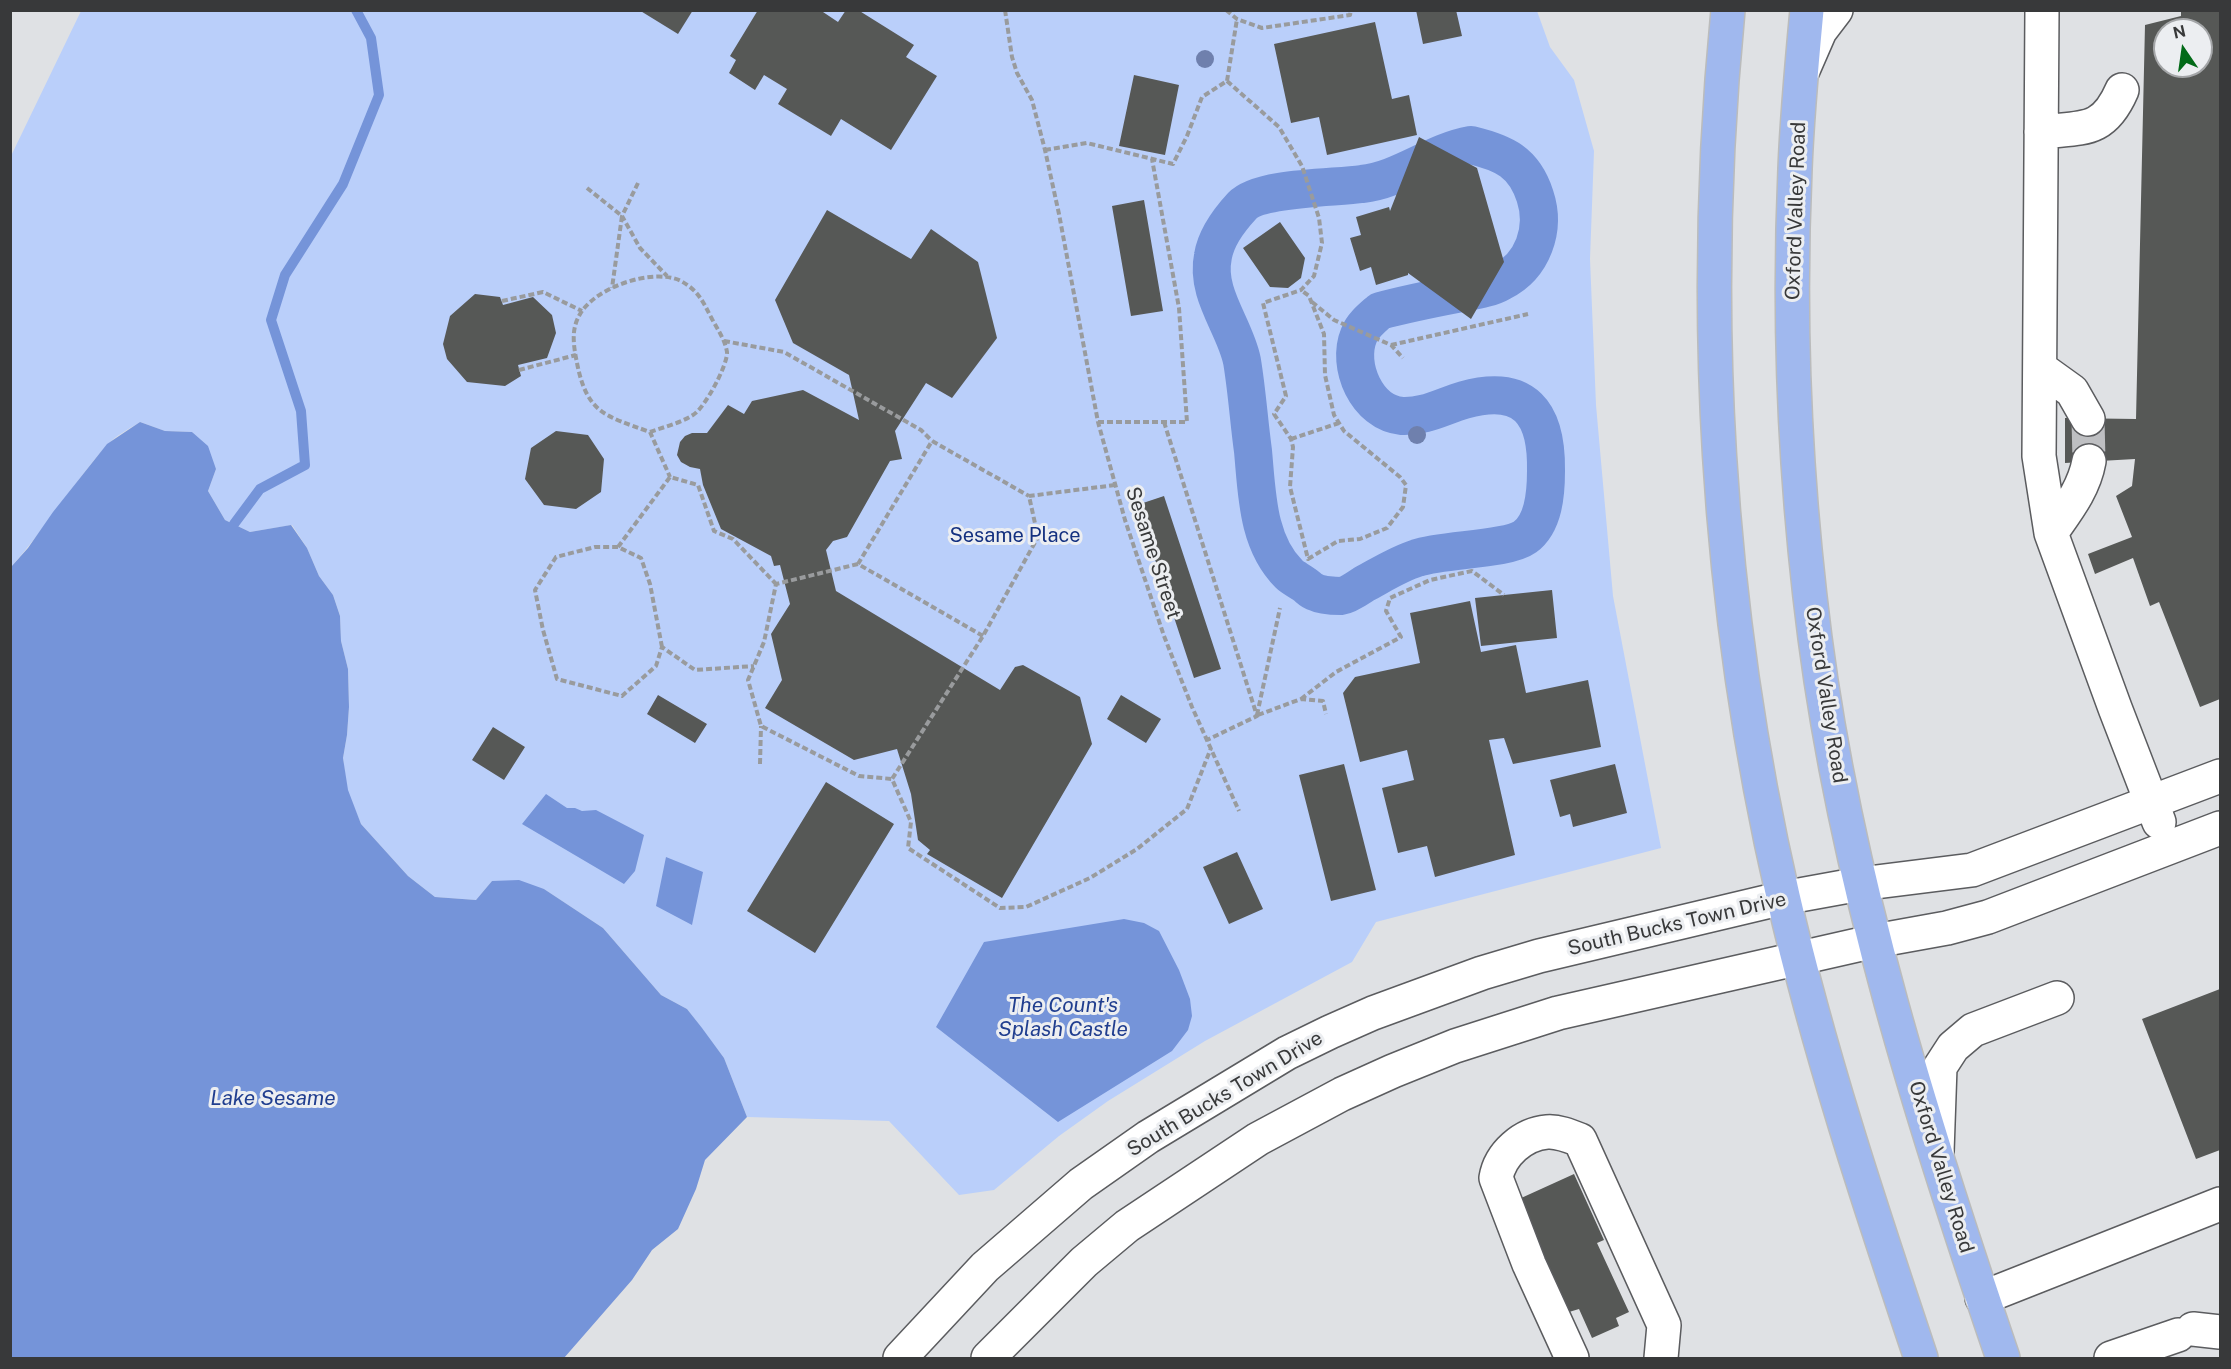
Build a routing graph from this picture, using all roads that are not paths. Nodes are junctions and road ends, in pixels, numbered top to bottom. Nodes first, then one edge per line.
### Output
1 (1728, 10) edge
2 (1807, 10) edge
3 (1836, 10) edge
4 (2042, 10) edge
5 (1801, 75) junction
6 (2122, 90) dead end
7 (2041, 132) junction
8 (2040, 368) junction
9 (2088, 419) tunnel mouth
10 (2089, 461) tunnel mouth
11 (2051, 533) junction
12 (2220, 776) edge
13 (2152, 802) junction
14 (2220, 828) edge
15 (2168, 848) junction
16 (1860, 884) junction
17 (1783, 898) junction
18 (1875, 941) junction
19 (1798, 960) junction
20 (2057, 998) dead end
21 (1937, 1160) junction
22 (2220, 1204) edge
23 (1982, 1298) junction
24 (2197, 1332) edge
25 (900, 1359) edge
26 (988, 1359) edge
27 (1572, 1359) edge
28 (1661, 1359) edge
29 (1922, 1359) edge
30 (2003, 1359) edge
31 (2112, 1359) edge

1 - 17 main road
2 - 5 main road, Oxford Valley Road
3 - 5 street
4 - 7 street
5 - 16 main road, Oxford Valley Road
6 - 7 street
7 - 8 street
8 - 9 street
8 - 11 street
10 - 11 street
11 - 13 street
12 - 13 street, South Bucks Town Drive
13 - 15 street
13 - 16 street, South Bucks Town Drive
14 - 15 street
15 - 18 street
16 - 17 street, South Bucks Town Drive
16 - 18 main road, Oxford Valley Road
17 - 19 main road
17 - 25 street, South Bucks Town Drive
18 - 19 street
18 - 21 main road, Oxford Valley Road
19 - 26 street
19 - 29 main road
20 - 21 street
21 - 23 main road, Oxford Valley Road
22 - 23 street
23 - 30 main road, Oxford Valley Road
24 - 31 street
27 - 28 street

